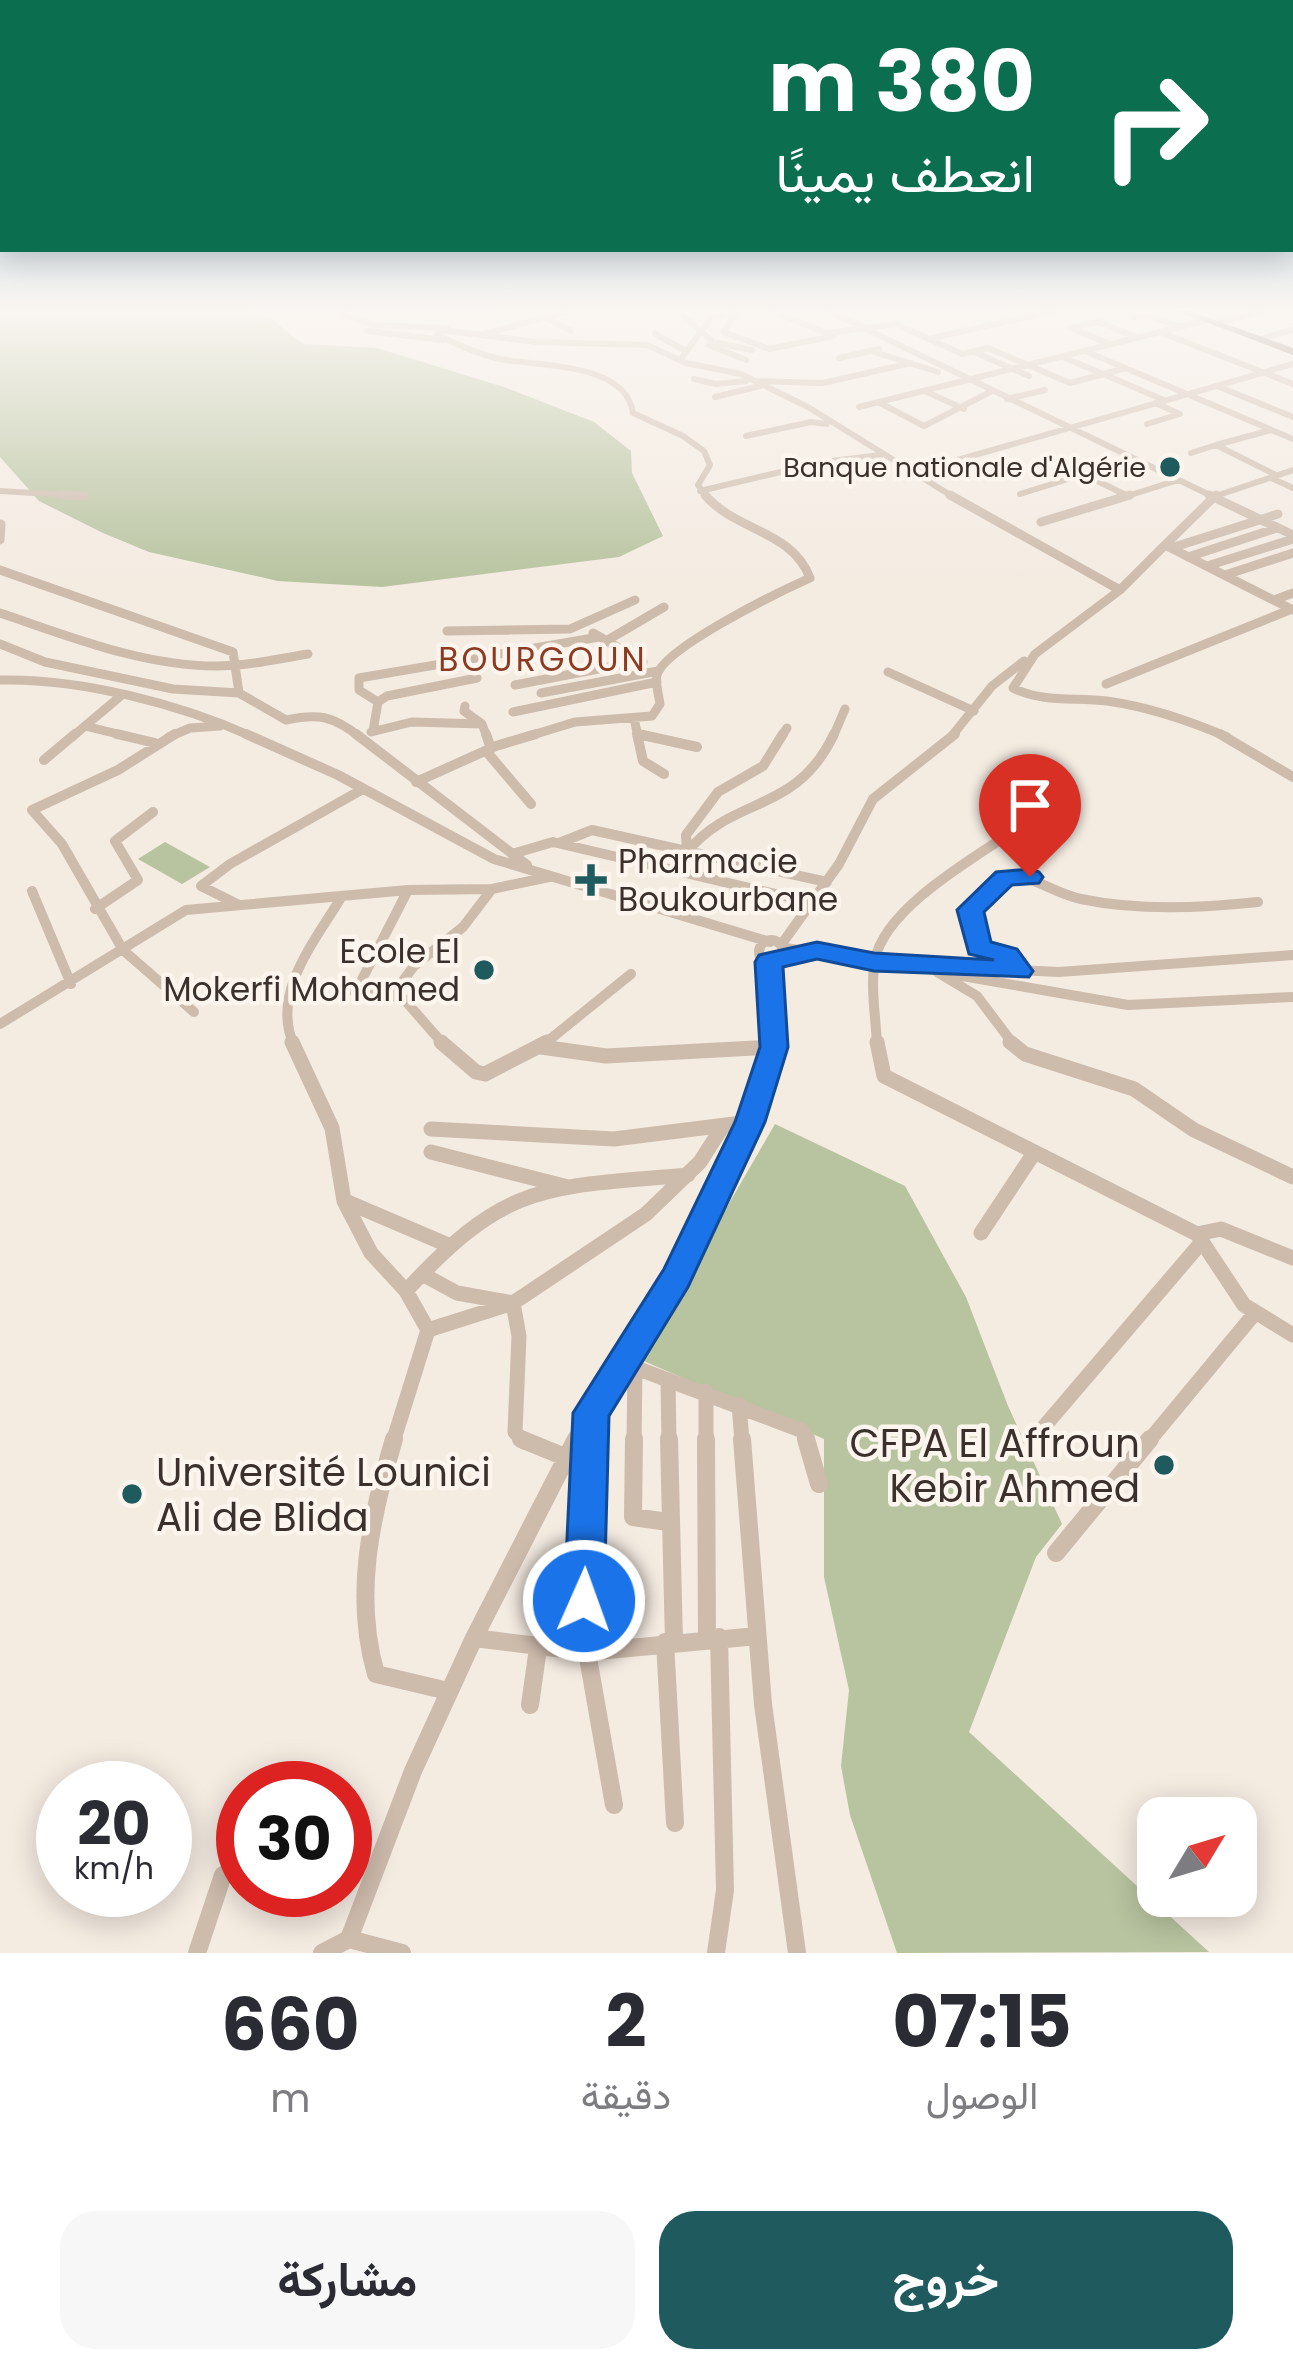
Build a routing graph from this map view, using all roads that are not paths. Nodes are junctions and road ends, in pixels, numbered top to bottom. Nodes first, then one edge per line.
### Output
1 (631, 402) edge
2 (792, 402) edge
3 (882, 402) edge
4 (949, 402) edge
5 (975, 402) edge
6 (1014, 402) edge
7 (1159, 402) joint
8 (1205, 402) edge
9 (1255, 402) edge
10 (1293, 402) edge
11 (879, 403) junction
12 (860, 407) dead end
13 (964, 409) junction
14 (1271, 409) junction
15 (1241, 417) junction
16 (1293, 418) edge
17 (1147, 424) dead end
18 (837, 426) junction
19 (1066, 427) junction
20 (1271, 430) junction
21 (746, 436) dead end
22 (1293, 439) edge
23 (1216, 445) junction
24 (1191, 453) dead end
25 (881, 455) junction
26 (1147, 464) junction
27 (1293, 470) edge
28 (911, 473) junction
29 (1084, 475) junction
30 (1274, 476) junction
31 (1179, 480) junction
32 (1293, 488) edge
33 (0, 491) edge
34 (700, 491) junction
35 (1020, 494) dead end
36 (85, 496) dead end
37 (1127, 496) junction
38 (1212, 496) junction
39 (1278, 514) dead end
40 (1260, 520) junction
41 (1041, 522) dead end
42 (2, 524) edge
43 (1277, 528) junction
44 (1293, 537) edge
45 (0, 540) edge
46 (1168, 546) junction
47 (1293, 553) edge
48 (1189, 556) junction
49 (1207, 566) junction
50 (0, 570) edge
51 (1225, 575) junction
52 (1120, 590) junction
53 (1293, 593) edge
54 (635, 600) dead end
55 (1274, 600) junction
56 (664, 607) dead end
57 (1293, 610) edge
58 (0, 613) edge
59 (582, 627) junction
60 (447, 631) dead end
61 (602, 639) junction
62 (0, 644) edge
63 (308, 654) dead end
64 (1035, 654) junction
65 (640, 661) junction
66 (236, 665) junction
67 (888, 672) dead end
68 (657, 676) junction
69 (477, 678) dead end
70 (0, 680) edge
71 (1106, 684) dead end
72 (515, 686) dead end
73 (239, 693) junction
74 (541, 693) dead end
75 (122, 694) junction
76 (378, 702) junction
77 (465, 706) dead end
78 (845, 709) dead end
79 (974, 711) junction
80 (513, 712) dead end
81 (634, 718) junction
82 (482, 724) junction
83 (85, 726) junction
84 (788, 728) dead end
85 (240, 729) junction
86 (373, 731) junction
87 (638, 734) junction
88 (360, 736) junction
89 (155, 743) junction
90 (697, 746) dead end
91 (488, 750) junction
92 (44, 760) dead end
93 (664, 774) dead end
94 (1293, 777) edge
95 (416, 782) junction
96 (363, 789) junction
97 (531, 804) dead end
98 (153, 812) dead end
99 (1018, 828) dead end
100 (558, 843) junction
101 (687, 852) junction
102 (512, 854) junction
103 (544, 875) junction
104 (827, 882) junction
105 (492, 889) junction
106 (408, 890) junction
107 (32, 891) dead end
108 (342, 896) junction
109 (1258, 902) dead end
110 (814, 903) junction
111 (240, 905) junction
112 (95, 909) junction
113 (123, 950) junction
114 (774, 951) junction
115 (1293, 955) edge
116 (874, 962) junction
117 (902, 965) junction
118 (1020, 971) junction
119 (937, 972) junction
120 (631, 974) dead end
121 (71, 984) junction
122 (399, 997) junction
123 (1293, 997) edge
124 (194, 1012) dead end
125 (0, 1024) edge
126 (541, 1047) junction
127 (774, 1047) junction
128 (750, 1122) junction
129 (723, 1126) junction
130 (431, 1129) dead end
131 (431, 1152) dead end
132 (1034, 1153) junction
133 (688, 1174) junction
134 (1293, 1177) edge
135 (568, 1187) junction
136 (344, 1201) junction
137 (981, 1233) dead end
138 (1198, 1239) junction
139 (448, 1245) junction
140 (1293, 1258) edge
141 (422, 1274) junction
142 (406, 1291) junction
143 (513, 1303) junction
144 (1255, 1313) junction
145 (428, 1330) junction
146 (1293, 1334) edge
147 (629, 1366) junction
148 (668, 1381) junction
149 (706, 1391) junction
150 (739, 1404) junction
151 (591, 1413) junction
152 (1037, 1435) dead end
153 (566, 1457) junction
154 (820, 1484) dead end
155 (668, 1522) junction
156 (1056, 1553) dead end
157 (757, 1636) junction
158 (474, 1638) junction
159 (713, 1638) junction
160 (670, 1641) junction
161 (538, 1648) junction
162 (586, 1652) junction
163 (448, 1691) junction
164 (530, 1705) dead end
165 (614, 1805) dead end
166 (676, 1823) dead end
167 (216, 1896) edge
168 (350, 1940) junction
169 (197, 1953) edge
170 (322, 1953) edge
171 (402, 1953) edge
172 (716, 1953) edge
173 (797, 1953) edge

1 - 34 street
2 - 18 street
3 - 11 street
4 - 13 street
5 - 13 street
6 - 19 street
7 - 17 street
7 - 19 street
8 - 15 street
9 - 14 street
10 - 14 street
11 - 12 street
11 - 13 street
14 - 15 street
14 - 16 street
15 - 20 street
18 - 21 street
18 - 25 street
19 - 26 street
19 - 28 street
20 - 22 street
20 - 23 street
23 - 24 street
23 - 30 street
25 - 28 street
25 - 34 street
26 - 29 street
26 - 31 street
27 - 30 street
28 - 52 street
29 - 35 street
29 - 37 street
30 - 32 street
30 - 38 street
31 - 37 street
31 - 38 street
33 - 36 street
34 - 68 street
37 - 41 street
38 - 40 street
38 - 46 street
39 - 40 street
40 - 43 street
40 - 46 street
42 - 45 street
43 - 44 street
43 - 48 street
44 - 49 street
46 - 48 street
46 - 52 street
47 - 51 street
48 - 49 street
49 - 51 street
50 - 66 street
51 - 55 street
52 - 64 street
53 - 55 street
54 - 59 street
55 - 57 street
56 - 61 street
57 - 71 street
58 - 66 street
59 - 60 street
59 - 61 street
61 - 65 street
61 - 76 street
62 - 73 street
63 - 66 street
64 - 79 street
64 - 94 street
65 - 68 street
65 - 72 street
66 - 73 street
67 - 79 street
68 - 74 street
68 - 80 street
68 - 81 street
69 - 76 street
70 - 75 street
73 - 88 street
75 - 83 street
75 - 85 street
76 - 86 street
77 - 82 street
78 - 101 street
79 - 104 street
81 - 87 street
81 - 91 street
82 - 86 street
82 - 91 street
83 - 89 street
83 - 92 street
84 - 101 street
85 - 89 street
85 - 96 street
86 - 88 street
87 - 90 street
87 - 93 street
88 - 95 street
89 - 112 street
91 - 95 street
91 - 97 street
95 - 102 street
96 - 103 street
96 - 111 street
98 - 112 street
99 - 116 street
100 - 101 street
100 - 102 street
100 - 110 street
101 - 104 street
102 - 103 street
103 - 105 street
103 - 114 street
104 - 110 street
105 - 106 street
105 - 122 street
106 - 108 street
106 - 122 street
107 - 121 street
108 - 111 street
108 - 136 street
109 - 118 street
110 - 114 street
111 - 113 street
112 - 113 street
113 - 121 street
113 - 124 street
114 - 116 street
114 - 127 street
115 - 118 street
116 - 117 street
116 - 132 street
117 - 118 street
117 - 119 street
119 - 123 street
119 - 134 street
120 - 126 street
121 - 125 street
122 - 126 street
126 - 127 street
127 - 128 street
128 - 129 street
128 - 147 street
129 - 130 street
129 - 133 street
131 - 135 street
132 - 137 street
132 - 138 street
133 - 135 street
133 - 143 street
135 - 139 street
136 - 139 street
136 - 142 street
138 - 140 street
138 - 144 street
138 - 152 street
139 - 141 street
141 - 142 street
141 - 143 street
142 - 145 street
143 - 145 street
143 - 153 street
144 - 146 street
144 - 156 street
145 - 163 street
147 - 148 street
147 - 151 street
147 - 155 street
148 - 149 street
148 - 155 street
149 - 150 street
149 - 159 street
150 - 154 street
150 - 157 street
151 - 153 street
151 - 162 street
153 - 158 street
155 - 160 street
157 - 159 street
157 - 173 street
158 - 161 street
158 - 163 street
159 - 160 street
159 - 172 street
160 - 162 street
160 - 166 street
161 - 162 street
161 - 164 street
162 - 165 street
163 - 168 street
167 - 169 street
168 - 170 street
168 - 171 street

